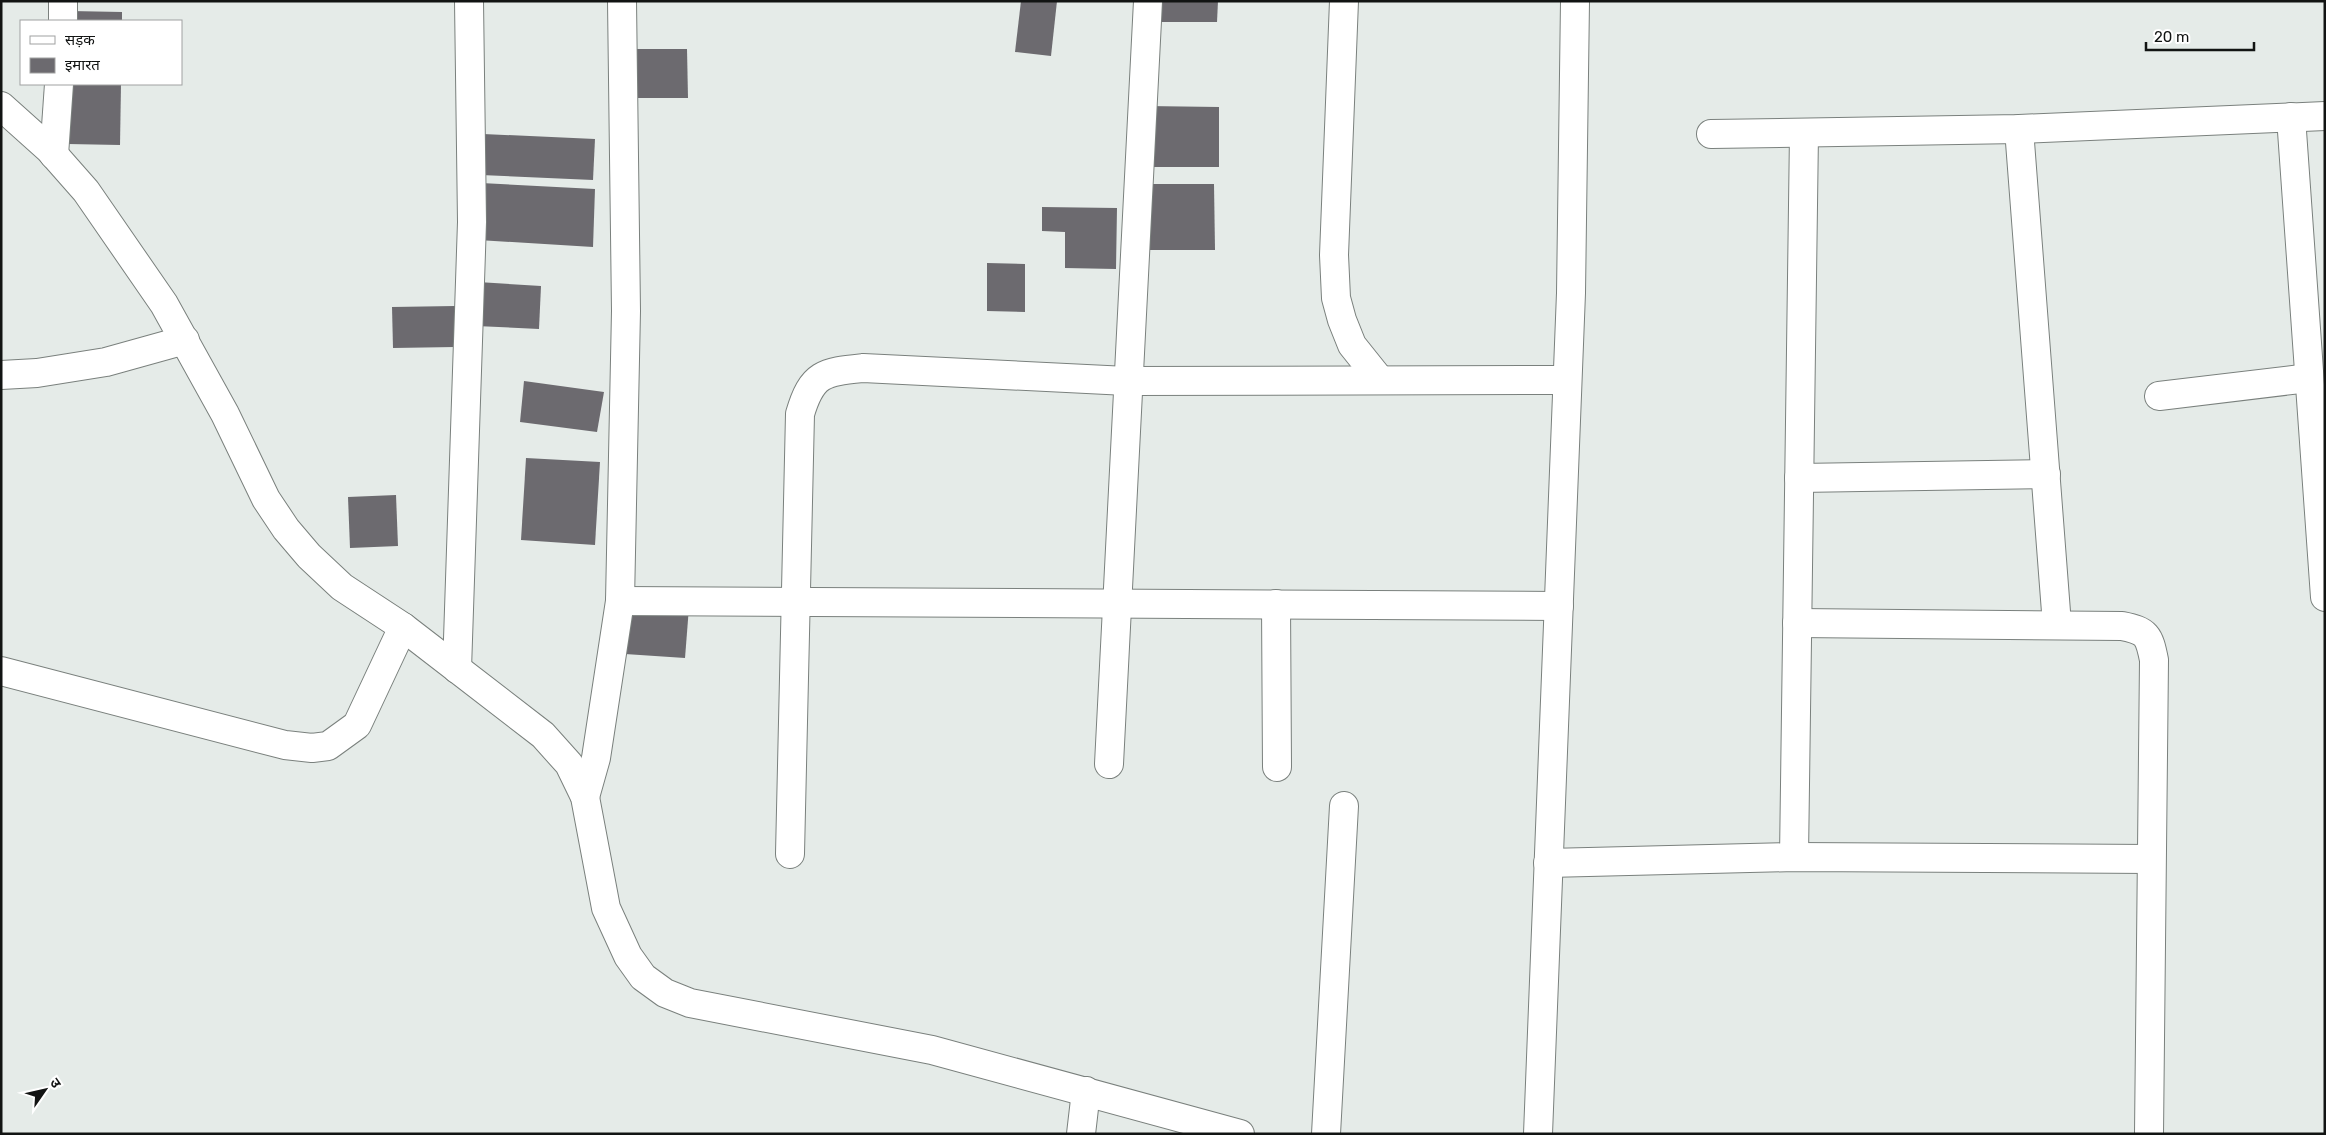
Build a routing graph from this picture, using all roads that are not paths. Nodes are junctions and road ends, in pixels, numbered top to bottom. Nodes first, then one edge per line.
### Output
1 (62, 1) edge
2 (469, 1) edge
3 (622, 1) edge
4 (1148, 1) edge
5 (1344, 1) edge
6 (1575, 1) edge
7 (63, 20) edge
8 (59, 85) edge
9 (1, 106) edge
10 (2325, 116) edge
11 (2291, 117) junction
12 (2019, 129) junction
13 (1804, 132) junction
14 (1711, 134) dead end
15 (54, 155) junction
16 (185, 340) junction
17 (2316, 349) edge
18 (1, 375) edge
19 (2309, 378) junction
20 (1380, 380) junction
21 (1567, 380) junction
22 (1127, 381) junction
23 (2159, 396) dead end
24 (2046, 474) junction
25 (1799, 478) junction
26 (2325, 597) edge
27 (620, 601) junction
28 (797, 602) junction
29 (1116, 603) junction
30 (1276, 604) junction
31 (1558, 606) junction
32 (1797, 623) junction
33 (2057, 625) junction
34 (403, 627) junction
35 (457, 669) junction
36 (1, 671) edge
37 (1109, 764) dead end
38 (1277, 767) dead end
39 (585, 797) junction
40 (1344, 806) dead end
41 (790, 854) dead end
42 (1794, 858) junction
43 (2152, 858) junction
44 (1548, 863) junction
45 (1086, 1091) junction
46 (1081, 1134) edge
47 (1240, 1134) edge
48 (1326, 1134) edge
49 (1538, 1134) edge
50 (2149, 1134) edge

1 - 7 street
2 - 35 street
3 - 27 street
4 - 22 street
5 - 20 street
6 - 21 street
8 - 15 street
9 - 15 street
10 - 11 street
11 - 12 street
11 - 17 street
12 - 13 street
12 - 24 street
13 - 14 street
13 - 25 street
15 - 16 street
16 - 18 street
16 - 34 street
17 - 19 street
19 - 23 street
19 - 26 street
20 - 21 street
20 - 22 street
21 - 31 street
22 - 28 street
22 - 29 street
24 - 25 street
24 - 33 street
25 - 32 street
27 - 28 street
27 - 39 street
28 - 29 street
28 - 41 street
29 - 30 street
29 - 37 street
30 - 31 street
30 - 38 street
31 - 44 street
32 - 33 street
32 - 42 street
33 - 43 street
34 - 35 street
34 - 36 street
35 - 39 street
39 - 45 street
40 - 48 street
42 - 43 street
42 - 44 street
43 - 50 street
44 - 49 street
45 - 46 street
45 - 47 street

